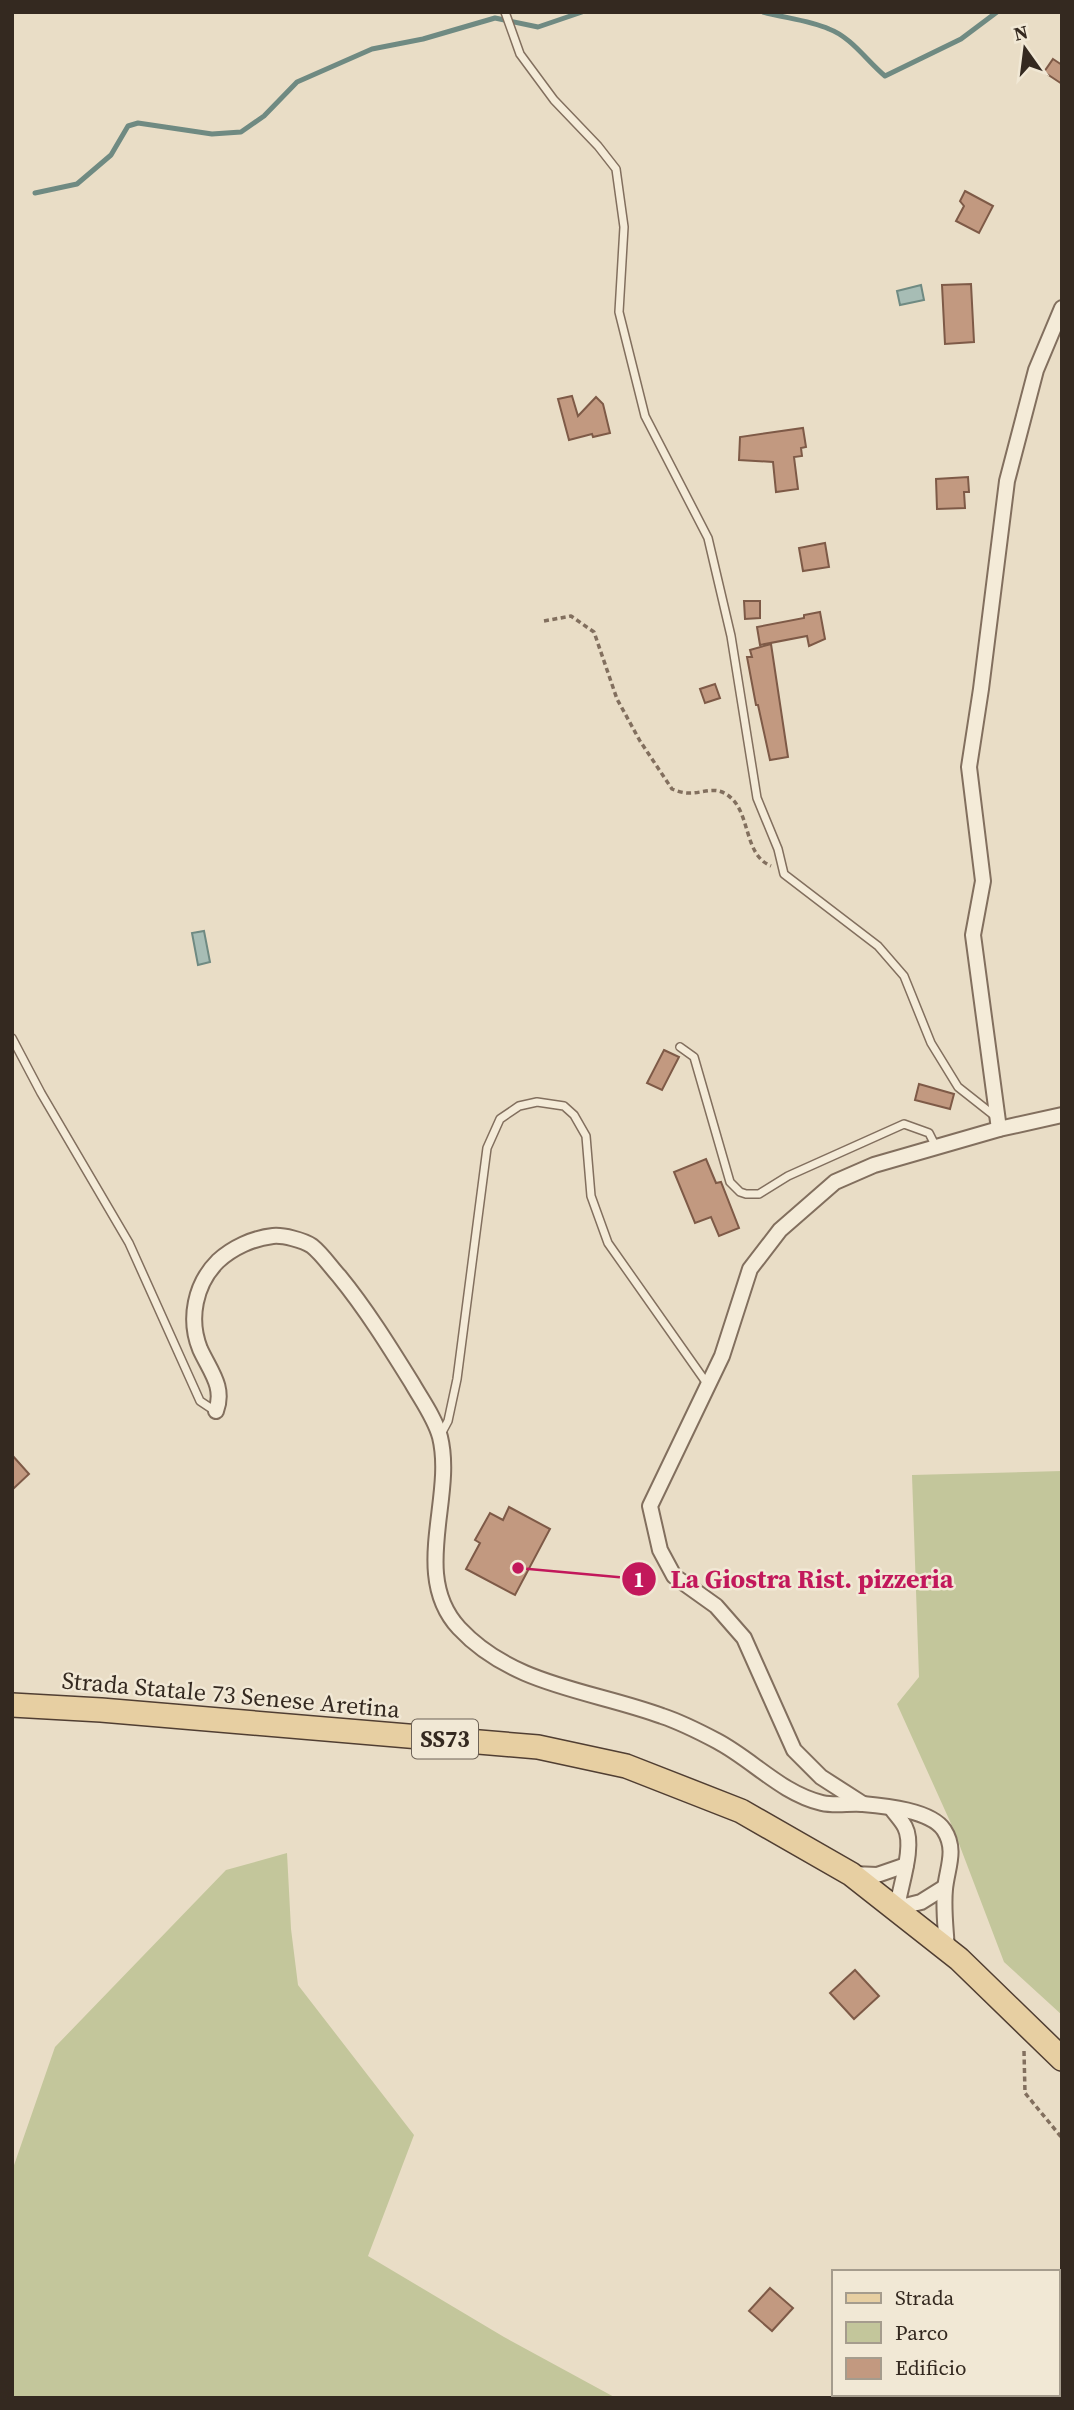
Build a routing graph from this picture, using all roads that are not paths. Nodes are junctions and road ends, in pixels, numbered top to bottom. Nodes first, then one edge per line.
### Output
1 (505, 12) edge
2 (1062, 308) edge
3 (12, 1038) edge
4 (680, 1047) dead end
5 (1062, 1115) edge
6 (998, 1123) junction
7 (936, 1147) junction
8 (708, 1385) junction
9 (216, 1411) joint
10 (440, 1437) junction
11 (12, 1705) edge
12 (865, 1804) junction
13 (892, 1809) junction
14 (906, 1865) junction
15 (851, 1874) junction
16 (945, 1887) junction
17 (897, 1908) junction
18 (947, 1950) junction
19 (1062, 2059) edge

1 - 6 lane
2 - 6 street
3 - 9 lane
4 - 7 lane
5 - 6 street
6 - 7 street
7 - 8 street
8 - 10 lane
8 - 12 street
9 - 10 street
10 - 12 street
11 - 15 main road, Strada Statale 73 Senese Aretina / SS73
12 - 13 street
13 - 14 street
13 - 16 street
14 - 15 street
14 - 17 street
15 - 17 main road, Strada Statale 73 Senese Aretina / SS73
16 - 17 street
16 - 18 street
17 - 18 main road, Strada Statale 73 Senese Aretina / SS73
18 - 19 main road, Strada Statale 73 Senese Aretina / SS73

